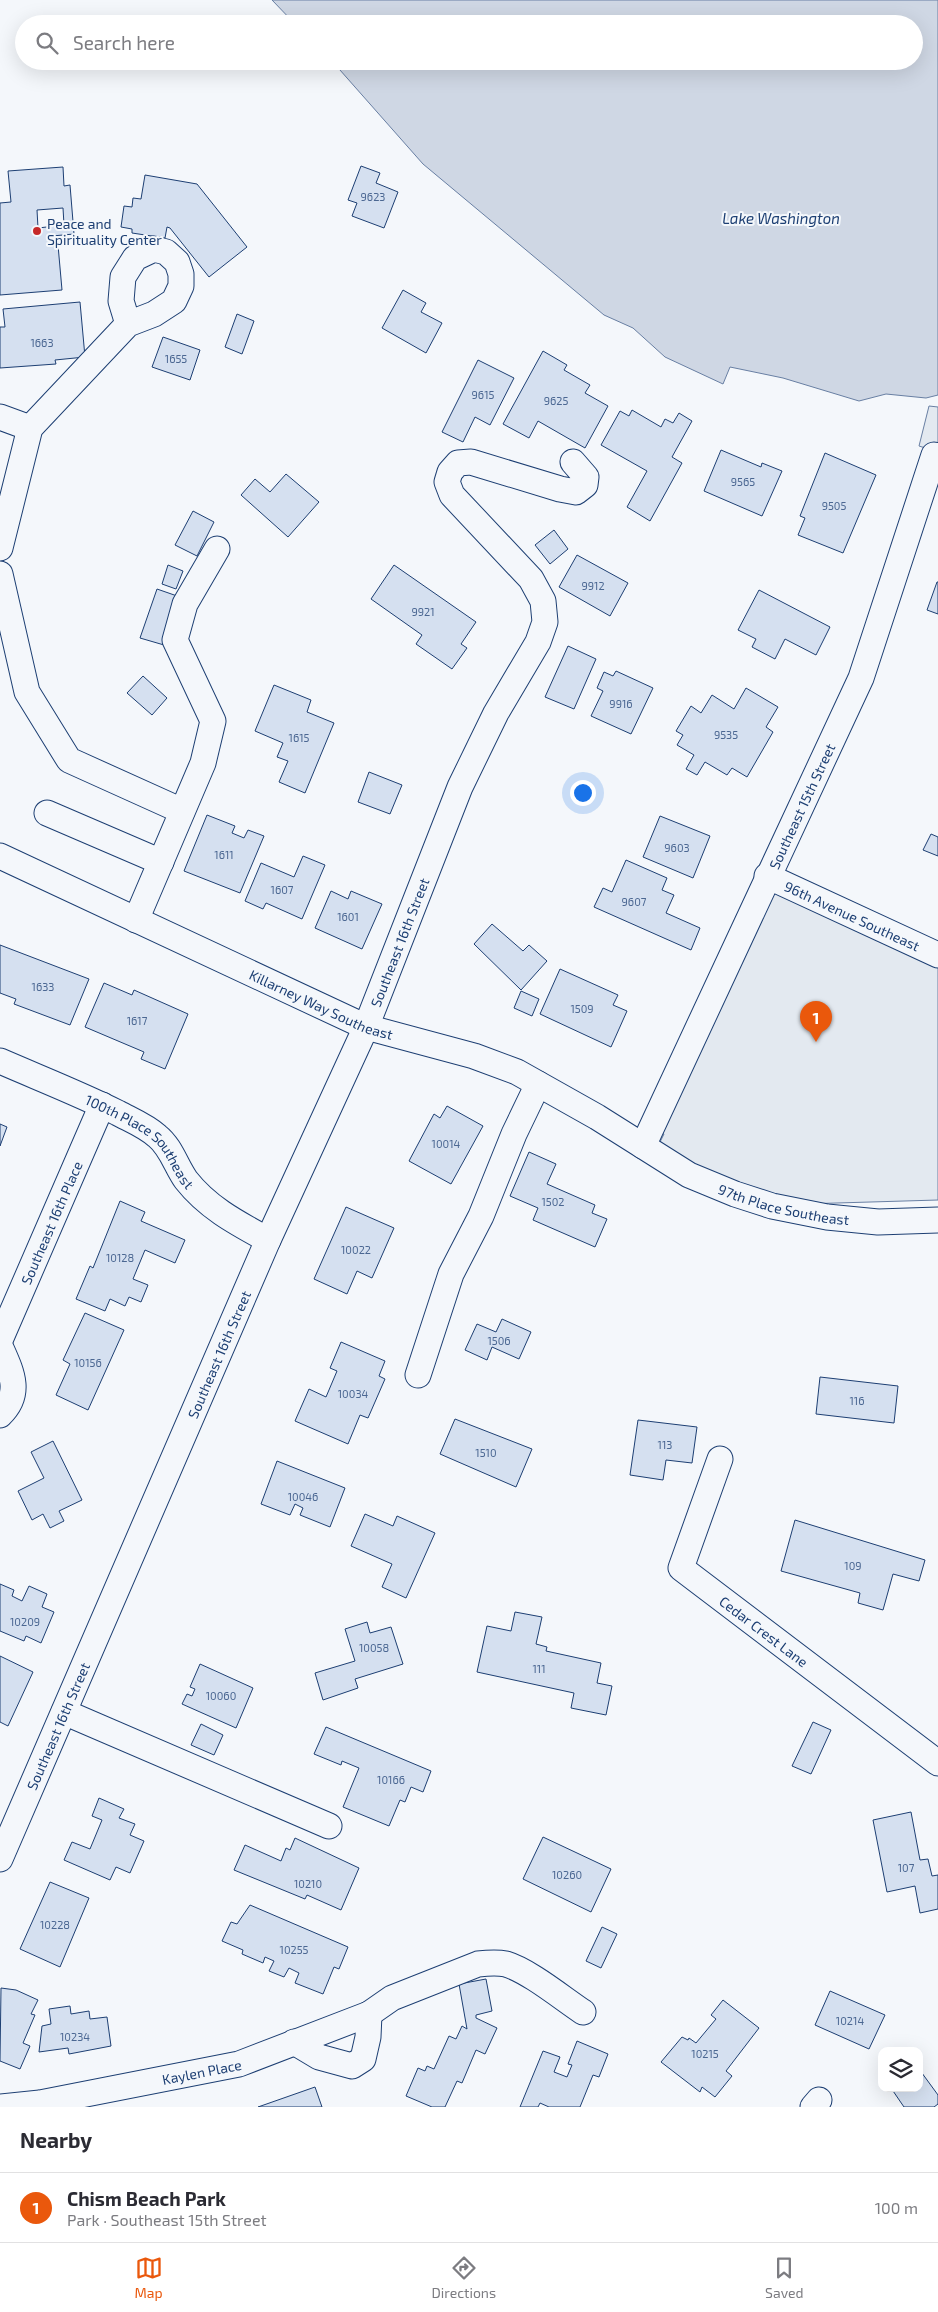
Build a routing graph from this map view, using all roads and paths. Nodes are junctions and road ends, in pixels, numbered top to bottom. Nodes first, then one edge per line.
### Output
1 (128, 324) dead end
2 (0, 417) edge
3 (30, 428) junction
4 (934, 455) dead end
5 (572, 462) dead end
6 (0, 548) edge
7 (217, 549) dead end
8 (0, 574) edge
9 (182, 812) junction
10 (47, 813) dead end
11 (0, 856) edge
12 (161, 862) junction
13 (767, 876) junction
14 (136, 920) junction
15 (938, 955) edge
16 (366, 1027) junction
17 (0, 1061) edge
18 (538, 1084) junction
19 (102, 1105) junction
20 (643, 1146) junction
21 (938, 1220) edge
22 (268, 1240) junction
23 (0, 1340) edge
24 (0, 1346) edge
25 (418, 1375) dead end
26 (0, 1414) edge
27 (720, 1459) dead end
28 (64, 1712) junction
29 (938, 1763) edge
30 (329, 1826) dead end
31 (0, 1859) edge
32 (583, 2012) dead end
33 (368, 2014) junction
34 (294, 2042) junction
35 (45, 2105) edge
36 (0, 2107) edge

1 - 3 street
2 - 3 street
3 - 6 street
4 - 13 street, Southeast 15th Street
5 - 16 street, Southeast 16th Street
7 - 9 street
8 - 9 street
9 - 12 street
10 - 12 street
11 - 14 street, Killarney Way Southeast
12 - 14 street
13 - 15 street, 96th Avenue Southeast
13 - 20 street, Southeast 15th Street
14 - 16 street, Killarney Way Southeast
16 - 18 street, Killarney Way Southeast
16 - 22 street, Southeast 16th Street
17 - 19 street, 100th Place Southeast
18 - 20 street, Killarney Way Southeast
18 - 25 street
19 - 22 street, 100th Place Southeast
19 - 23 street, Southeast 16th Place
20 - 21 street, 97th Place Southeast
22 - 28 street, Southeast 16th Street
24 - 26 street
27 - 29 street, Cedar Crest Lane
28 - 30 street
28 - 31 street, Southeast 16th Street
32 - 33 street, Kaylen Place
33 - 34 street, Kaylen Place
33 - 34 street
34 - 35 street, Kaylen Place
35 - 36 street, Kaylen Place

